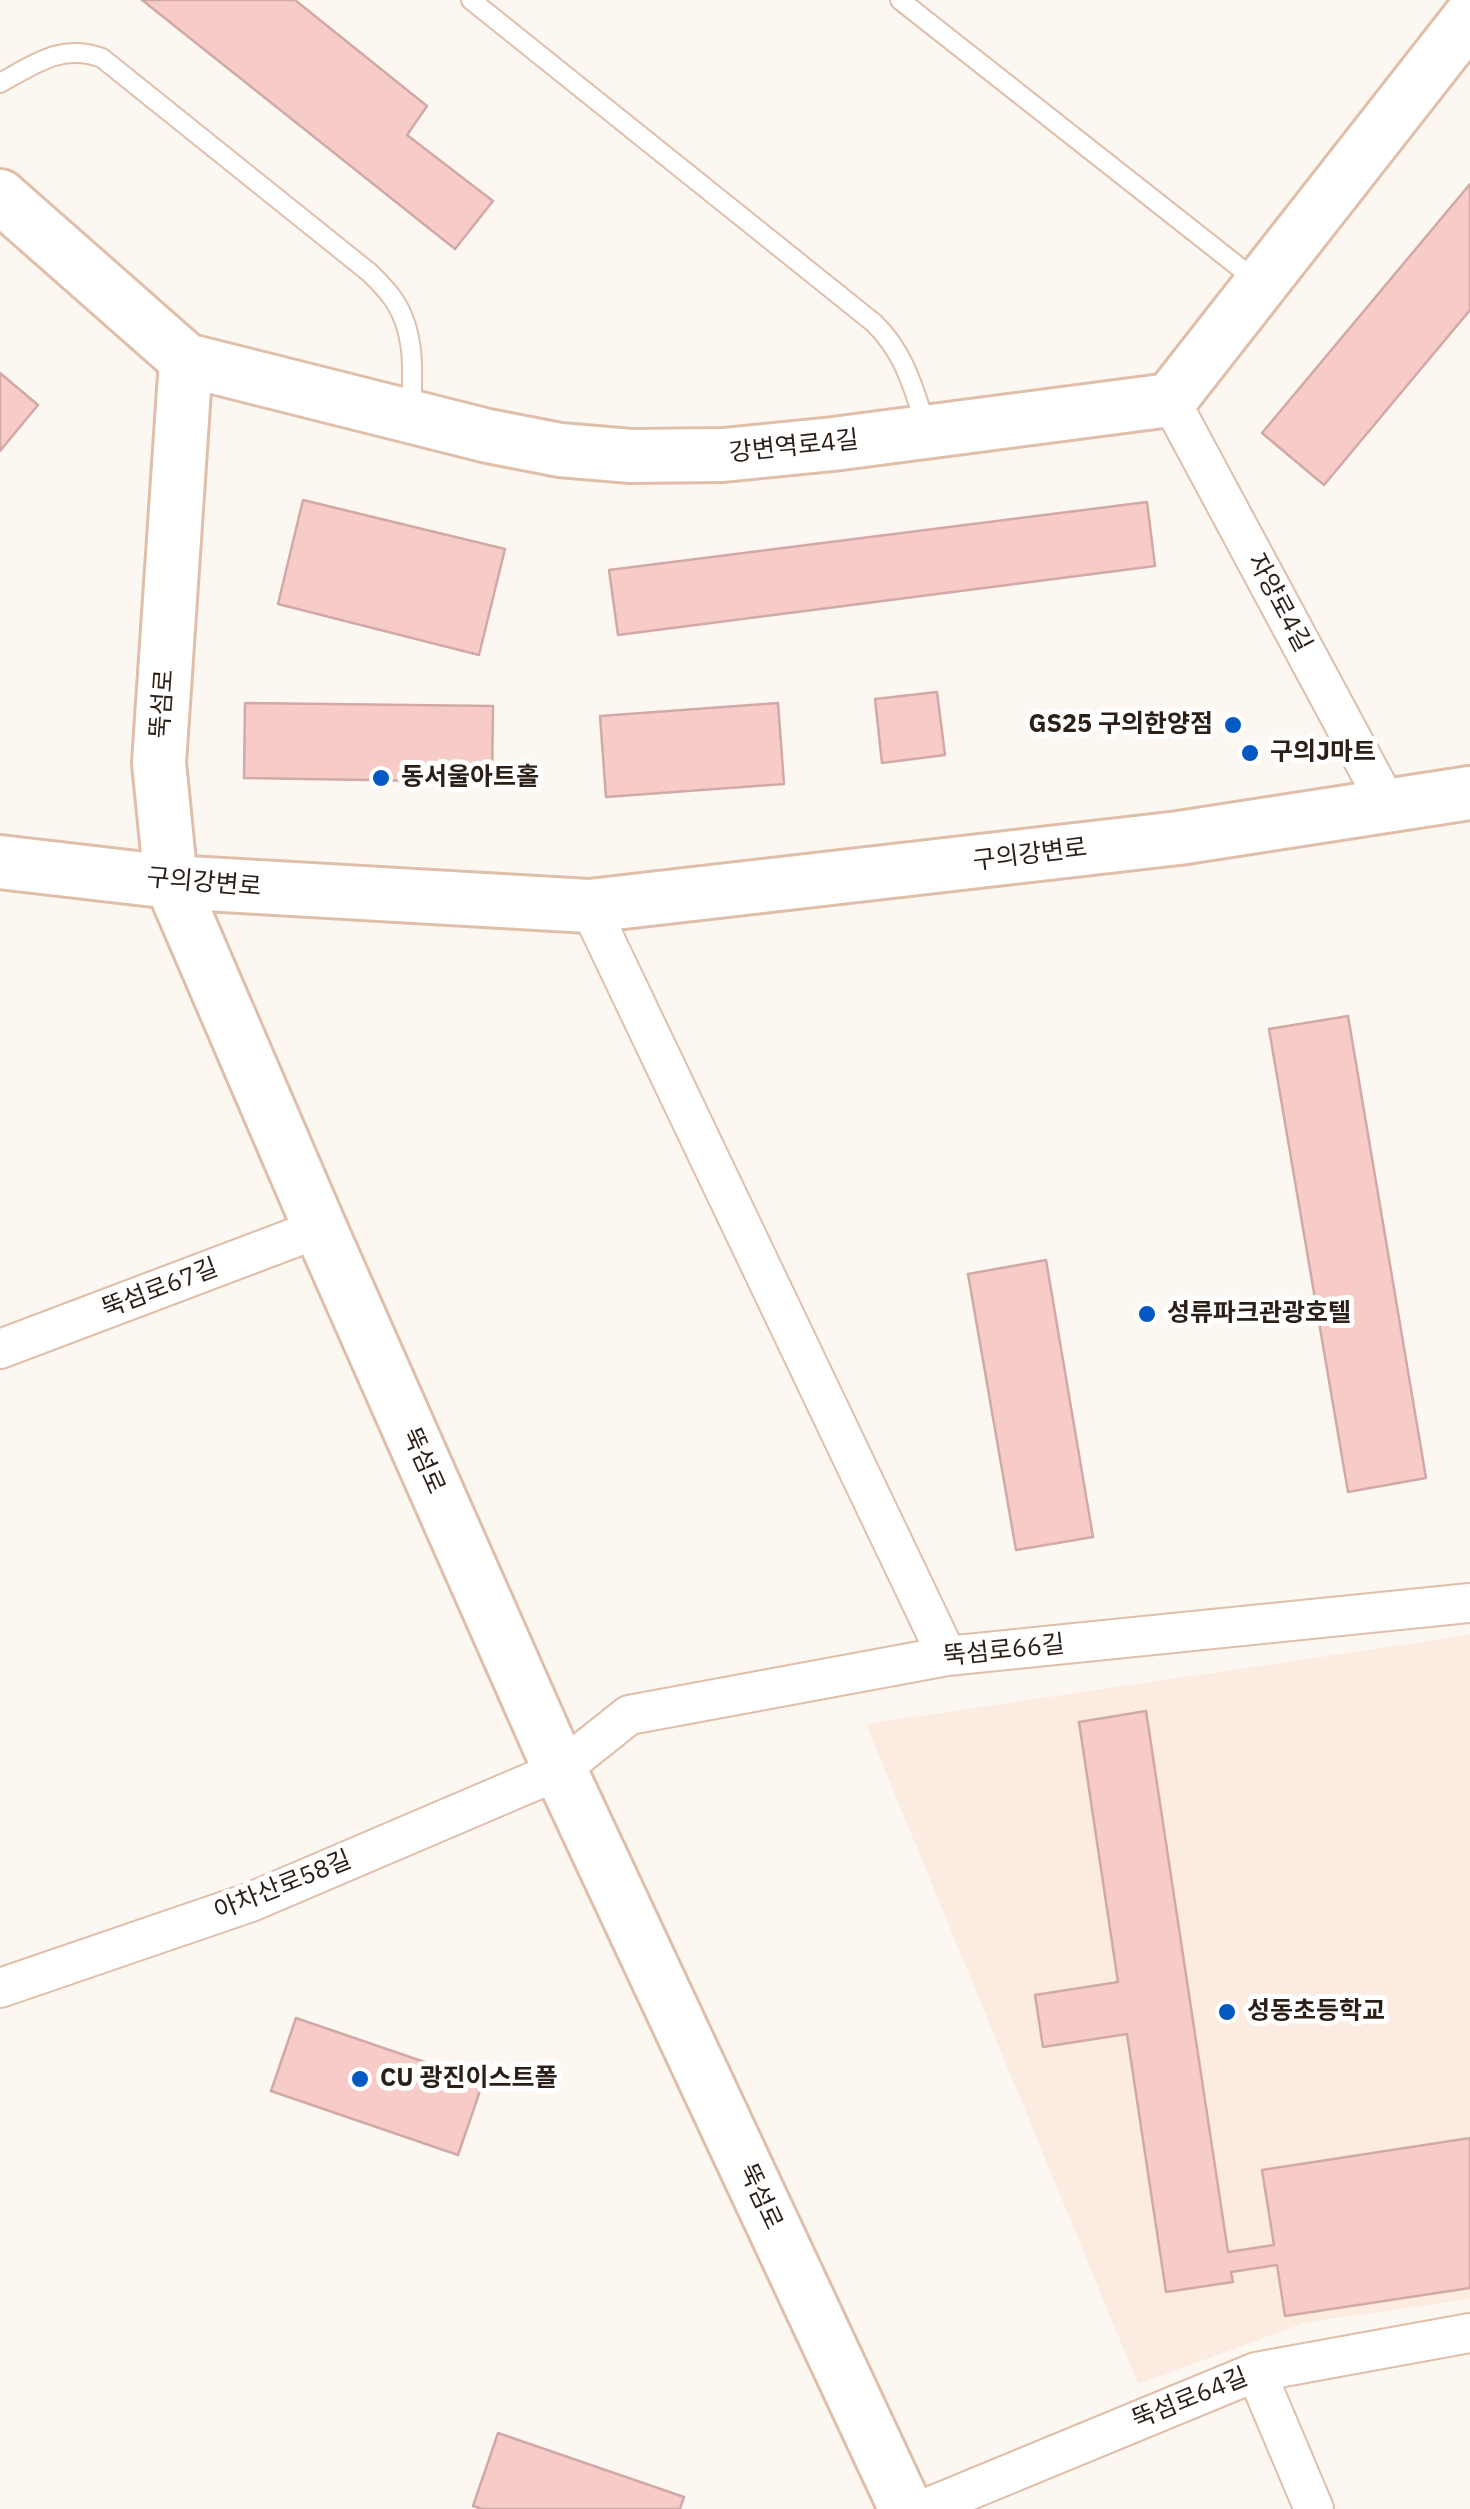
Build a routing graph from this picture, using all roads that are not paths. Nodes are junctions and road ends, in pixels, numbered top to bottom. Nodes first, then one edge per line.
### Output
1 (471, 0) edge
2 (900, 0) edge
3 (1470, 16) edge
4 (0, 83) edge
5 (0, 196) edge
6 (1262, 285) junction
7 (186, 360) junction
8 (1170, 400) junction
9 (411, 417) junction
10 (928, 432) junction
11 (1470, 794) edge
12 (1388, 806) junction
13 (0, 862) edge
14 (171, 882) junction
15 (588, 906) junction
16 (320, 1228) junction
17 (0, 1349) edge
18 (1470, 1603) edge
19 (947, 1656) junction
20 (560, 1770) junction
21 (0, 1988) edge
22 (1470, 2333) edge
23 (1256, 2372) junction
24 (906, 2509) edge
25 (924, 2509) edge
26 (1314, 2509) edge

1 - 10 lane
2 - 6 lane
3 - 6 street
4 - 9 lane
5 - 7 street, 강변역로4길
6 - 8 street
7 - 9 street, 강변역로4길
7 - 14 street, 뚝섬로
8 - 10 street, 강변역로4길
8 - 12 street, 자양로4길
9 - 10 street, 강변역로4길
11 - 12 street, 구의강변로
12 - 15 street, 구의강변로
13 - 14 street, 구의강변로
14 - 15 street, 구의강변로
14 - 16 street, 뚝섬로
15 - 19 street
16 - 17 street, 뚝섬로67길
16 - 20 street, 뚝섬로
18 - 19 street, 뚝섬로66길
19 - 20 street, 뚝섬로66길
20 - 21 street, 아차산로58길
20 - 24 street, 뚝섬로
22 - 23 street, 뚝섬로64길
23 - 25 street, 뚝섬로64길
23 - 26 street

